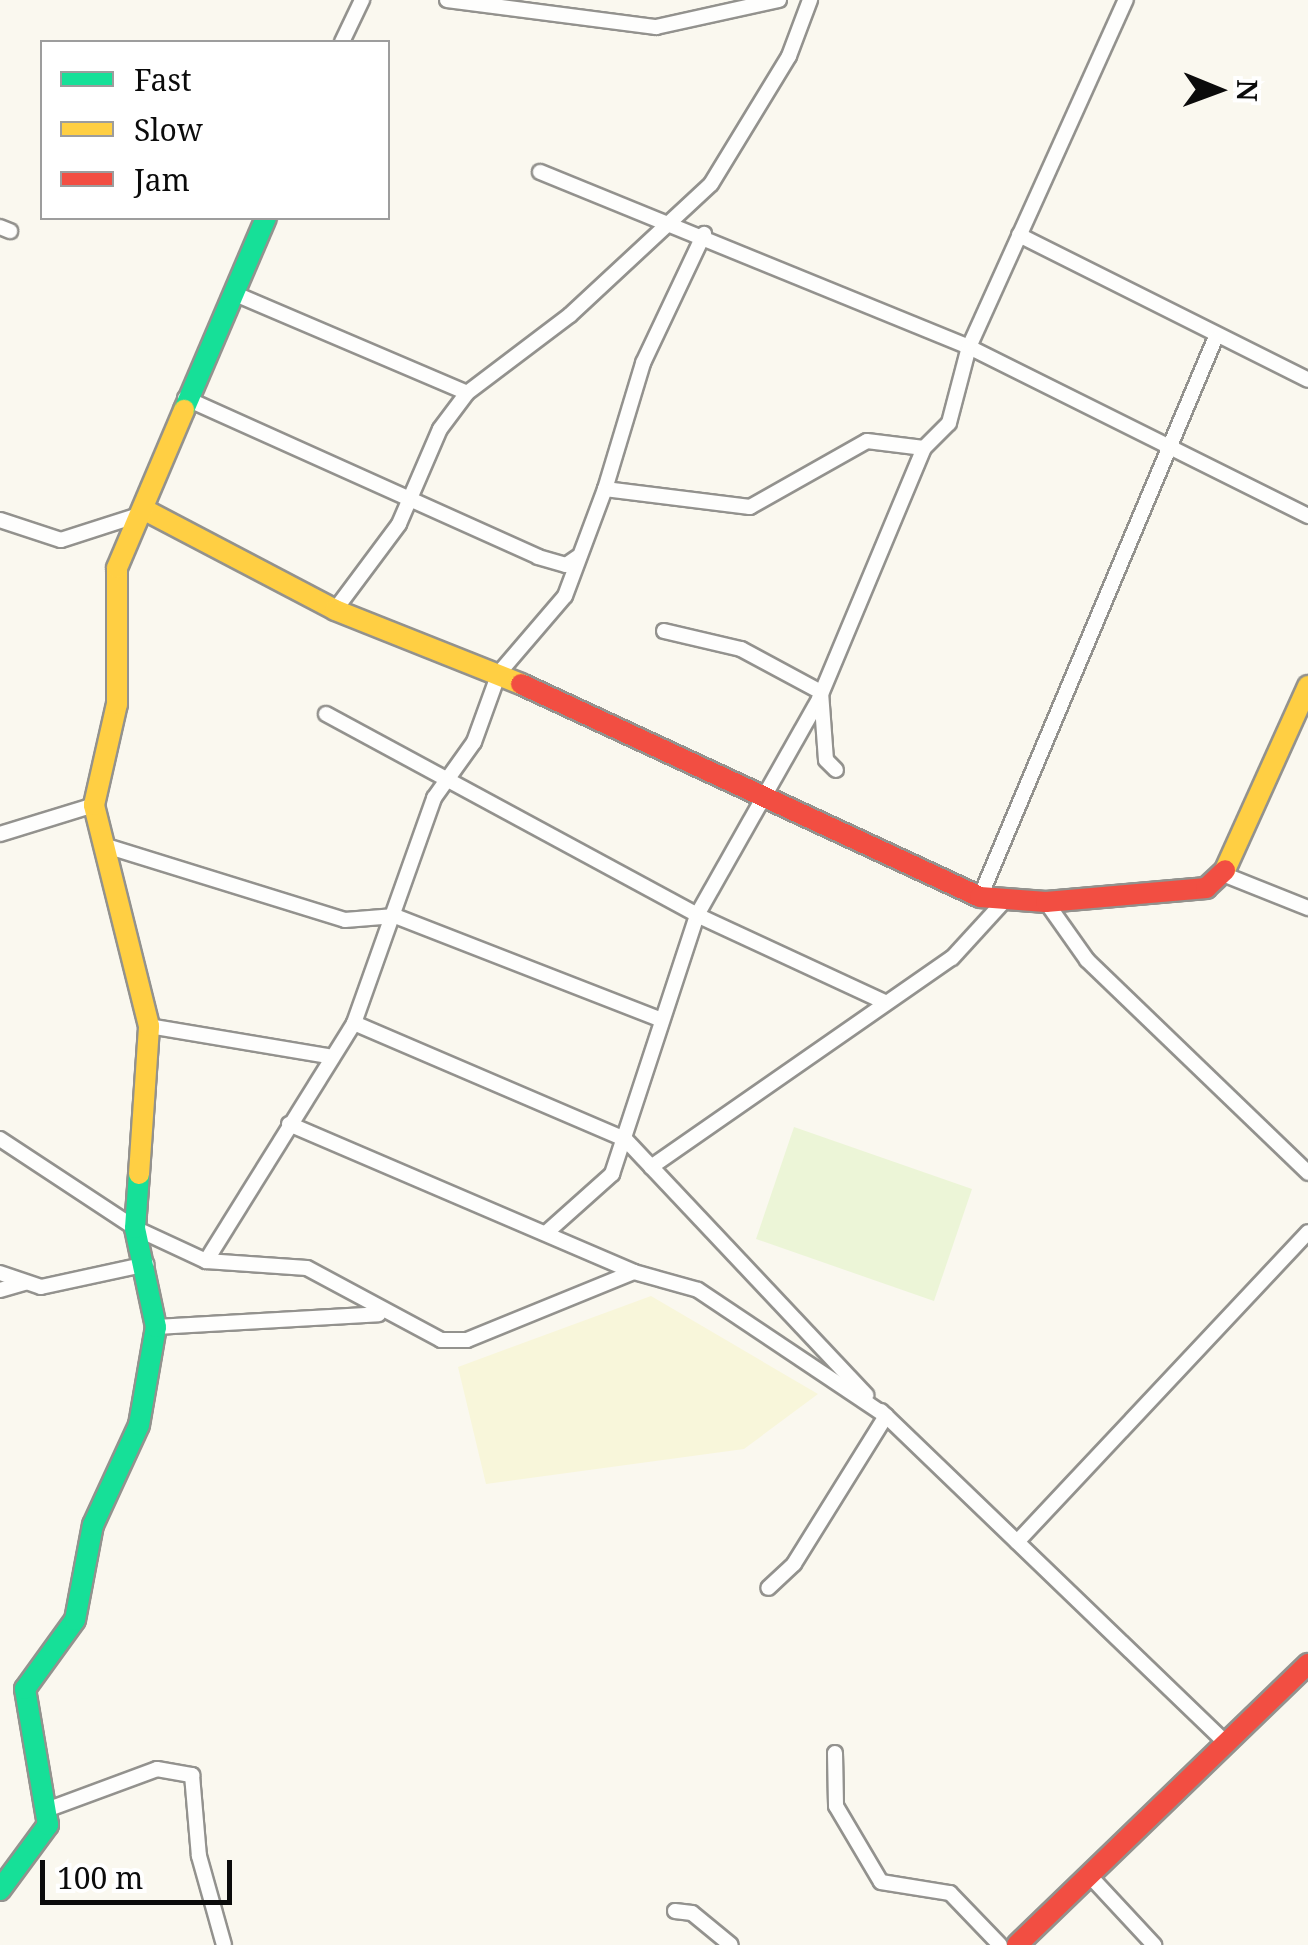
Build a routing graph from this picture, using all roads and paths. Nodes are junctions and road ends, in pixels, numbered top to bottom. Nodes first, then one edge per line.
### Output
1 (362, 0) edge
2 (446, 0) edge
3 (780, 0) edge
4 (810, 0) edge
5 (1126, 0) edge
6 (343, 40) edge
7 (540, 172) dead end
8 (265, 220) edge
9 (678, 222) junction
10 (704, 234) junction
11 (1018, 235) junction
12 (233, 293) junction
13 (1215, 340) junction
14 (969, 346) junction
15 (1308, 380) edge
16 (467, 393) junction
17 (185, 398) junction
18 (1172, 446) junction
19 (924, 448) junction
20 (605, 489) junction
21 (413, 498) junction
22 (141, 512) junction
23 (1308, 516) edge
24 (0, 520) edge
25 (578, 557) junction
26 (335, 610) junction
27 (664, 631) dead end
28 (499, 673) junction
29 (1308, 686) edge
30 (822, 692) junction
31 (326, 714) dead end
32 (836, 770) dead end
33 (443, 780) junction
34 (759, 798) junction
35 (94, 805) junction
36 (0, 834) edge
37 (103, 845) junction
38 (1223, 874) junction
39 (980, 897) junction
40 (1006, 899) junction
41 (1046, 902) junction
42 (1308, 908) edge
43 (697, 915) junction
44 (395, 916) junction
45 (884, 1002) junction
46 (659, 1020) junction
47 (354, 1023) junction
48 (149, 1026) junction
49 (328, 1056) junction
50 (289, 1124) junction
51 (0, 1139) edge
52 (625, 1140) junction
53 (651, 1167) junction
54 (1308, 1173) edge
55 (135, 1228) junction
56 (1308, 1232) edge
57 (546, 1233) junction
58 (206, 1262) junction
59 (147, 1264) junction
60 (634, 1272) junction
61 (0, 1273) edge
62 (26, 1283) junction
63 (0, 1290) edge
64 (380, 1314) junction
65 (156, 1327) junction
66 (886, 1416) junction
67 (1017, 1542) junction
68 (768, 1588) dead end
69 (1308, 1664) edge
70 (1226, 1744) junction
71 (835, 1753) dead end
72 (48, 1809) junction
73 (1089, 1875) junction
74 (0, 1890) edge
75 (675, 1911) dead end
76 (224, 1945) edge
77 (731, 1945) edge
78 (1000, 1945) edge
79 (1017, 1945) edge
80 (1154, 1945) edge

1 - 6 street
2 - 3 street
4 - 9 street
5 - 11 street
7 - 9 street
8 - 12 street
9 - 10 street
9 - 16 street
10 - 14 street
10 - 20 street
11 - 13 street
11 - 14 street
12 - 16 street
12 - 17 street
13 - 15 street
13 - 18 street
14 - 18 street
14 - 19 street
16 - 21 street
17 - 21 street
17 - 22 street
18 - 23 street
18 - 39 street
19 - 20 street
19 - 30 street
20 - 25 street
21 - 25 street
21 - 26 street
22 - 24 street
22 - 26 street
22 - 35 street
25 - 28 street
26 - 28 street
27 - 30 street
28 - 33 street
28 - 34 street
29 - 38 street
30 - 32 street
30 - 34 street
31 - 33 street
33 - 43 street
33 - 44 street
34 - 39 street
34 - 43 street
35 - 36 street
35 - 37 street
37 - 44 street
37 - 48 street
38 - 41 street
38 - 42 street
39 - 40 street
40 - 41 street
40 - 45 street
41 - 54 street
43 - 45 street
43 - 46 street
44 - 46 street
44 - 47 street
45 - 53 street
46 - 52 street
47 - 49 street
47 - 52 street
48 - 49 street
48 - 55 street
49 - 50 street
50 - 57 street
50 - 58 street
51 - 55 street
52 - 53 street
52 - 57 street
53 - 66 street
55 - 58 street
55 - 59 street
56 - 67 street
57 - 60 street
58 - 64 street
59 - 62 street
59 - 65 street
60 - 64 street
60 - 66 street
61 - 62 street
62 - 63 street
64 - 65 street
65 - 72 street
66 - 67 street
66 - 68 street
67 - 70 street
69 - 70 street
70 - 73 street
71 - 78 street
72 - 74 street
72 - 76 street
73 - 79 street
73 - 80 street
75 - 77 street

